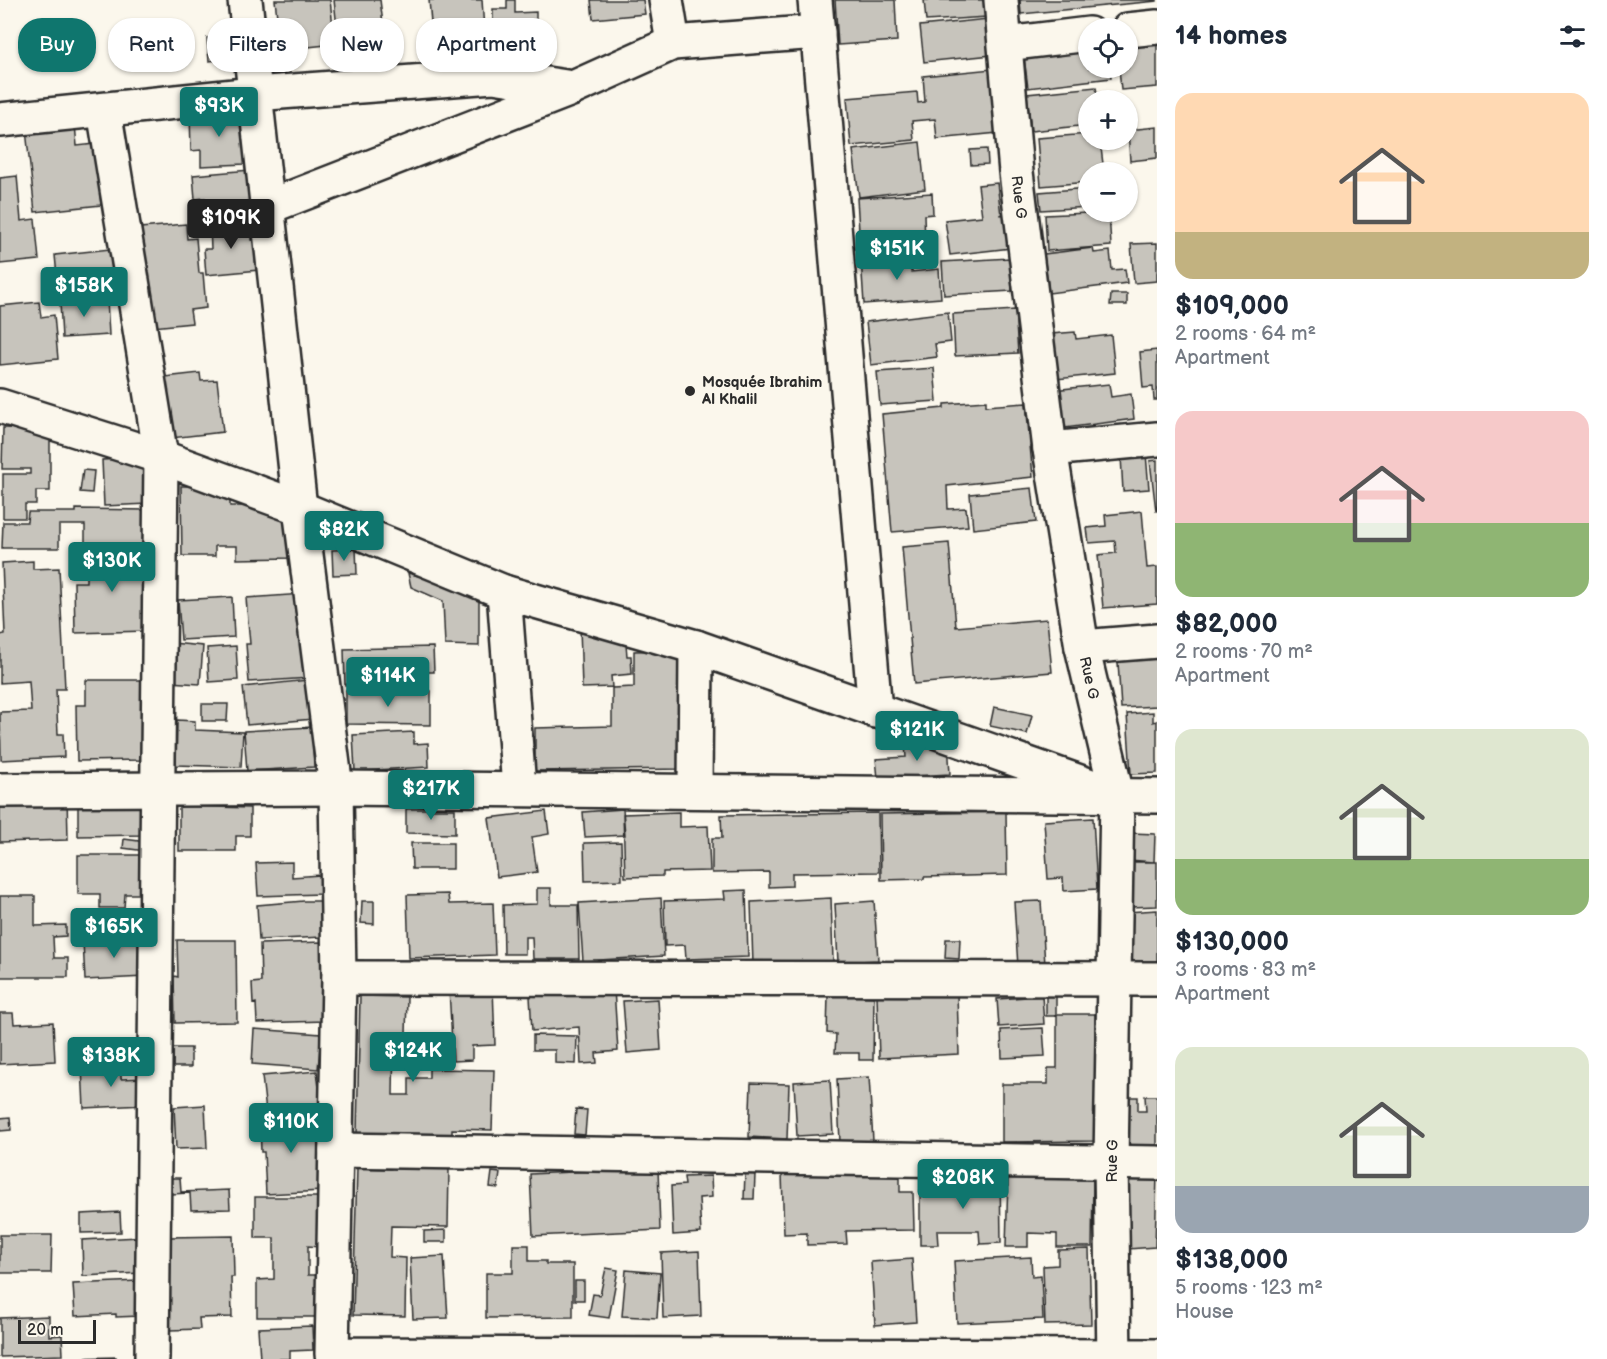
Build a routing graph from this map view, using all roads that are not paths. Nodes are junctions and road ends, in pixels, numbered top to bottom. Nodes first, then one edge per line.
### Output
1 (245, 0) edge
2 (666, 0) edge
3 (1001, 0) edge
4 (816, 16) edge
5 (1157, 27) edge
6 (1138, 29) edge
7 (1078, 35) edge
8 (673, 43) junction
9 (1006, 44) junction
10 (573, 88) junction
11 (254, 94) junction
12 (104, 110) junction
13 (0, 120) edge
14 (268, 207) junction
15 (0, 406) edge
16 (1157, 439) edge
17 (1050, 449) junction
18 (161, 457) junction
19 (300, 508) junction
20 (504, 592) junction
21 (1157, 641) edge
22 (696, 647) junction
23 (1082, 647) junction
24 (875, 711) junction
25 (158, 788) junction
26 (336, 788) junction
27 (519, 788) junction
28 (0, 790) edge
29 (695, 791) junction
30 (1117, 795) junction
31 (1157, 796) edge
32 (339, 978) junction
33 (1116, 978) junction
34 (1157, 979) edge
35 (336, 1150) junction
36 (1111, 1162) junction
37 (1157, 1162) edge
38 (1157, 1356) edge
39 (332, 1357) edge
40 (1114, 1357) edge
41 (152, 1359) edge

1 - 11 street
2 - 8 street
3 - 9 street, Rue G
4 - 8 street
4 - 24 street
5 - 6 street
7 - 9 street
8 - 10 street
9 - 17 street, Rue G
10 - 11 street
10 - 14 street
11 - 12 street
11 - 14 street
12 - 13 street
12 - 18 street
14 - 19 street
15 - 18 street
16 - 17 street
17 - 23 street, Rue G
18 - 19 street
18 - 25 street
19 - 20 street
19 - 26 street
20 - 22 street
20 - 27 street
21 - 23 street
22 - 24 street
22 - 29 street
23 - 30 street, Rue G
24 - 30 street
25 - 26 street
25 - 28 street
25 - 41 street
26 - 27 street
26 - 32 street
27 - 29 street
29 - 30 street
30 - 31 street
30 - 33 street, Rue G
32 - 33 street
32 - 35 street
33 - 34 street
33 - 36 street, Rue G
35 - 36 street
35 - 39 street
36 - 37 street
36 - 40 street, Rue G
38 - 40 street
39 - 40 street

